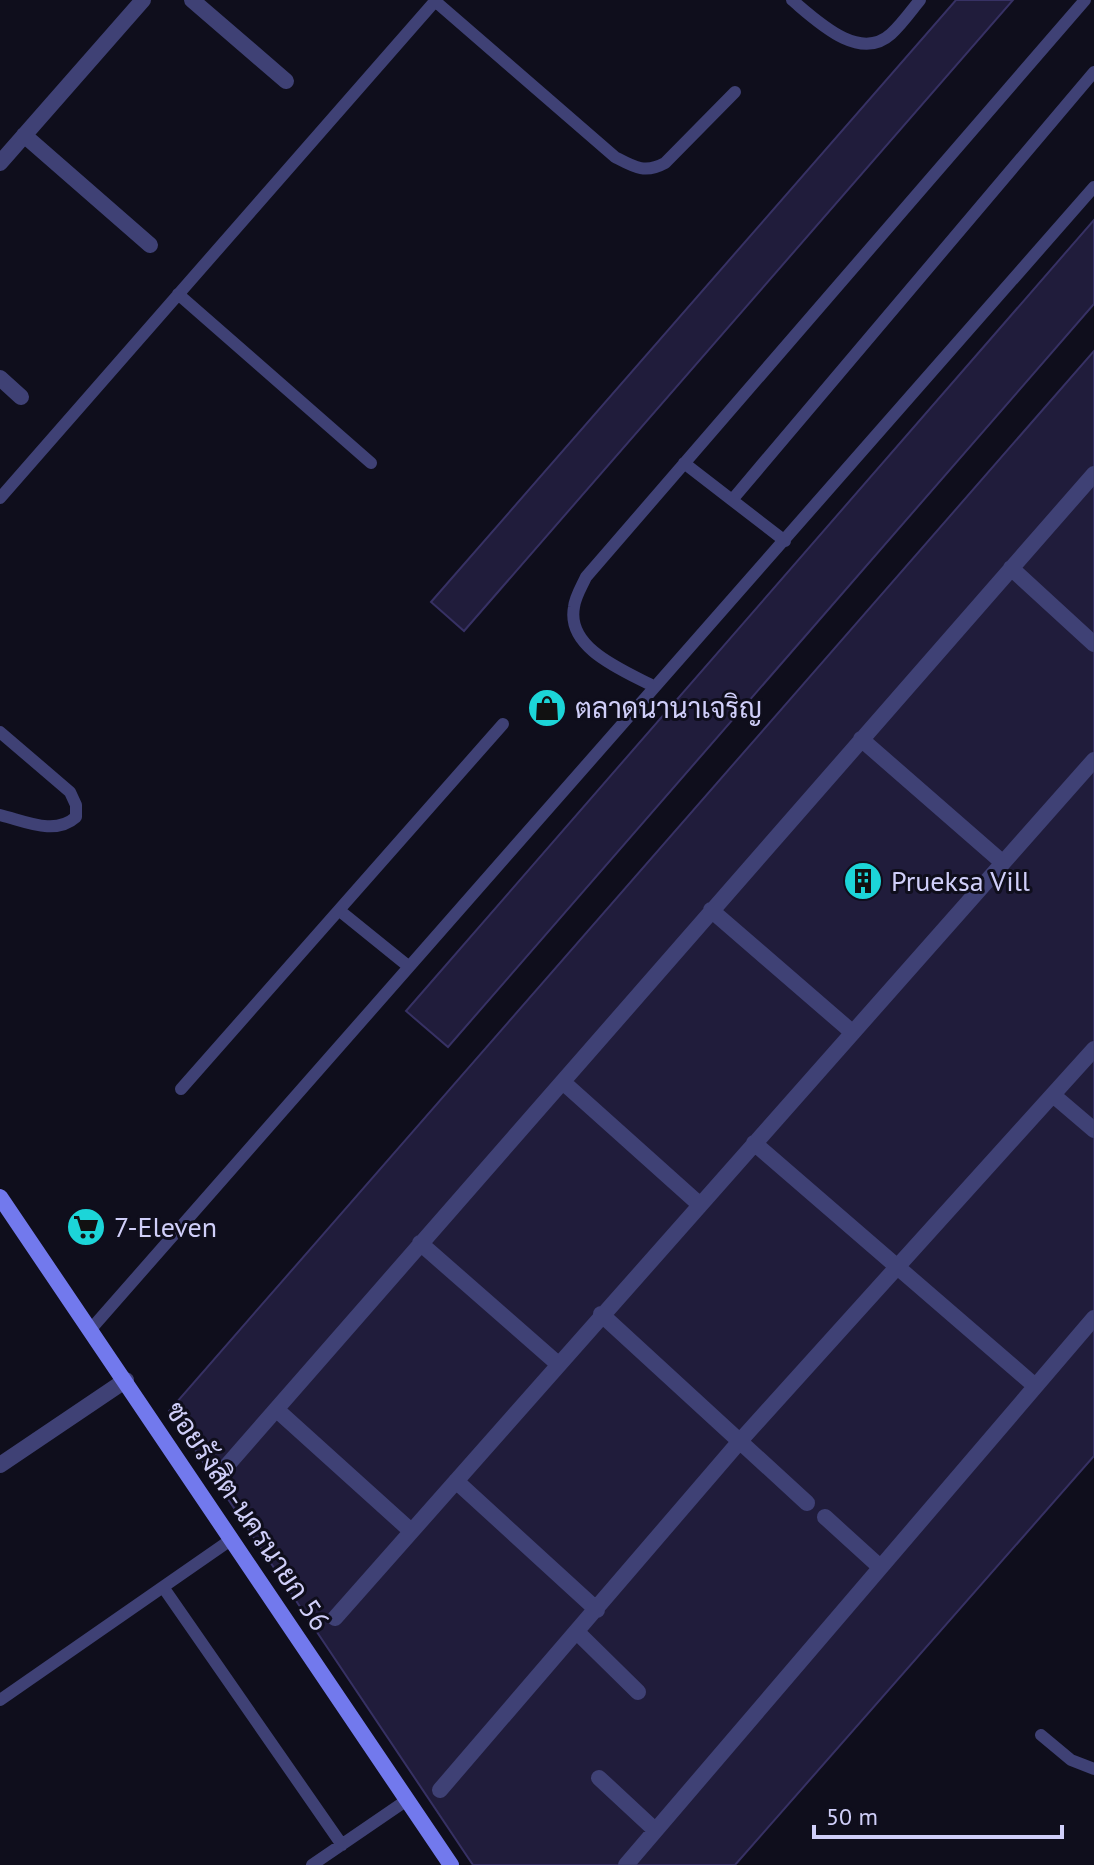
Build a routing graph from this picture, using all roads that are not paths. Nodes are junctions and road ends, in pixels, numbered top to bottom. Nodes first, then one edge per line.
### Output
1 (143, 0) edge
2 (192, 0) edge
3 (792, 0) edge
4 (920, 0) edge
5 (1085, 0) edge
6 (435, 1) edge
7 (1094, 72) edge
8 (286, 81) dead end
9 (735, 92) dead end
10 (24, 135) junction
11 (0, 163) edge
12 (1094, 187) edge
13 (150, 245) dead end
14 (178, 294) junction
15 (0, 378) edge
16 (21, 397) dead end
17 (371, 463) dead end
18 (684, 463) junction
19 (1094, 474) edge
20 (0, 498) edge
21 (732, 500) junction
22 (785, 541) junction
23 (1011, 568) junction
24 (1094, 644) edge
25 (655, 687) junction
26 (503, 724) dead end
27 (0, 732) edge
28 (861, 739) junction
29 (1094, 760) edge
30 (0, 815) edge
31 (1002, 862) junction
32 (711, 910) junction
33 (340, 911) junction
34 (408, 966) junction
35 (852, 1032) junction
36 (1094, 1049) edge
37 (564, 1083) junction
38 (181, 1089) dead end
39 (1053, 1095) junction
40 (1094, 1130) edge
41 (754, 1143) junction
42 (0, 1197) edge
43 (699, 1204) junction
44 (420, 1243) junction
45 (900, 1266) junction
46 (601, 1314) junction
47 (1094, 1318) edge
48 (91, 1329) junction
49 (558, 1364) junction
50 (126, 1380) junction
51 (1034, 1385) junction
52 (277, 1410) junction
53 (740, 1441) junction
54 (0, 1465) edge
55 (224, 1469) dead end
56 (456, 1481) junction
57 (807, 1503) dead end
58 (825, 1517) dead end
59 (411, 1531) junction
60 (232, 1539) junction
61 (880, 1567) junction
62 (163, 1587) junction
63 (597, 1610) junction
64 (335, 1618) dead end
65 (577, 1632) junction
66 (638, 1692) dead end
67 (0, 1700) edge
68 (1041, 1735) dead end
69 (1094, 1769) edge
70 (599, 1778) dead end
71 (440, 1790) dead end
72 (407, 1800) junction
73 (655, 1830) junction
74 (342, 1845) junction
75 (312, 1865) edge
76 (451, 1865) edge
77 (626, 1865) edge

1 - 10 street
2 - 8 street
3 - 4 lane
5 - 18 lane
6 - 9 lane
6 - 14 lane
7 - 21 lane
10 - 11 street
10 - 13 street
12 - 22 lane
14 - 17 lane
14 - 20 lane
15 - 16 street
18 - 21 lane
18 - 25 lane
19 - 23 street
21 - 22 lane
22 - 25 lane
23 - 24 street
23 - 28 street
25 - 34 lane
26 - 33 lane
27 - 30 lane
28 - 31 street
28 - 32 street
29 - 31 street
31 - 35 street
32 - 35 street
32 - 37 street
33 - 34 lane
33 - 38 lane
34 - 48 lane
35 - 41 street
36 - 39 street
37 - 43 street
37 - 44 street
39 - 40 street
39 - 45 street
41 - 43 street
41 - 45 street
42 - 48 street, ซอยรังสิต-นครนายก 56
43 - 46 street
44 - 49 street
44 - 52 street
45 - 51 street
45 - 53 street
46 - 49 street
46 - 53 street
47 - 51 street
48 - 50 street, ซอยรังสิต-นครนายก 56
49 - 56 street
50 - 54 street
50 - 60 street, ซอยรังสิต-นครนายก 56
51 - 61 street
52 - 55 street
52 - 59 street
53 - 57 street
53 - 63 street
56 - 59 street
56 - 63 street
58 - 61 street
59 - 64 street
60 - 62 lane
60 - 72 street, ซอยรังสิต-นครนายก 56
61 - 73 street
62 - 67 lane
62 - 74 lane
63 - 65 street
65 - 66 street
65 - 71 street
68 - 69 lane
70 - 73 street
72 - 74 lane
72 - 76 street, ซอยรังสิต-นครนายก 56
73 - 77 street
74 - 75 lane

